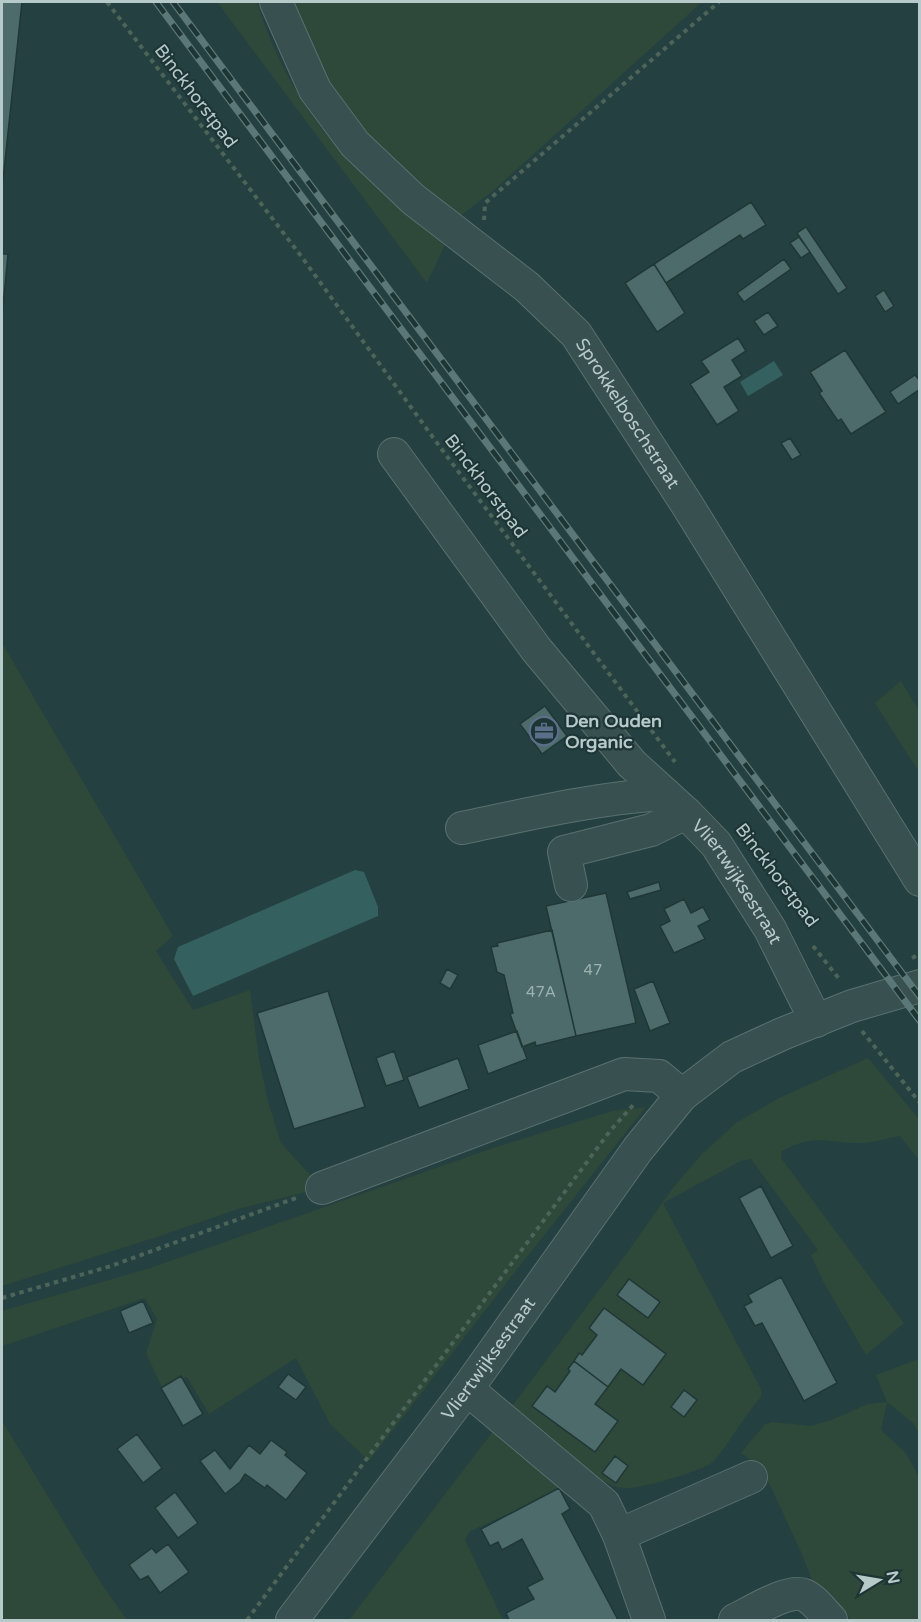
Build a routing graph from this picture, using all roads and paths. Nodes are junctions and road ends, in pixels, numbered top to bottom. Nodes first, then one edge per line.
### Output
1 (107, 2) edge
2 (276, 2) edge
3 (719, 2) edge
4 (482, 254) junction
5 (394, 454) dead end
6 (679, 766) dead end
7 (675, 804) junction
8 (462, 828) dead end
9 (920, 880) edge
10 (571, 885) dead end
11 (809, 941) dead end
12 (844, 986) dead end
13 (920, 986) edge
14 (816, 1021) junction
15 (861, 1030) dead end
16 (682, 1095) junction
17 (920, 1103) edge
18 (322, 1188) joint
19 (2, 1298) edge
20 (467, 1389) junction
21 (750, 1476) dead end
22 (619, 1535) junction
23 (292, 1620) edge
24 (649, 1620) edge
25 (735, 1620) edge
26 (831, 1620) edge

1 - 6 path, Binckhorstpad
2 - 4 street, Sprokkelboschstraat
3 - 4 path
4 - 9 street, Sprokkelboschstraat
5 - 7 street, Vliertwijksestraat
7 - 8 street
7 - 10 street
7 - 14 street, Vliertwijksestraat
11 - 12 path, Binckhorstpad
13 - 14 street, Vliertwijksestraat
14 - 16 street, Vliertwijksestraat
15 - 17 path
16 - 18 street
16 - 20 street, Vliertwijksestraat
18 - 19 path
20 - 22 street
20 - 23 street, Vliertwijksestraat
21 - 22 street
22 - 24 street
25 - 26 street

